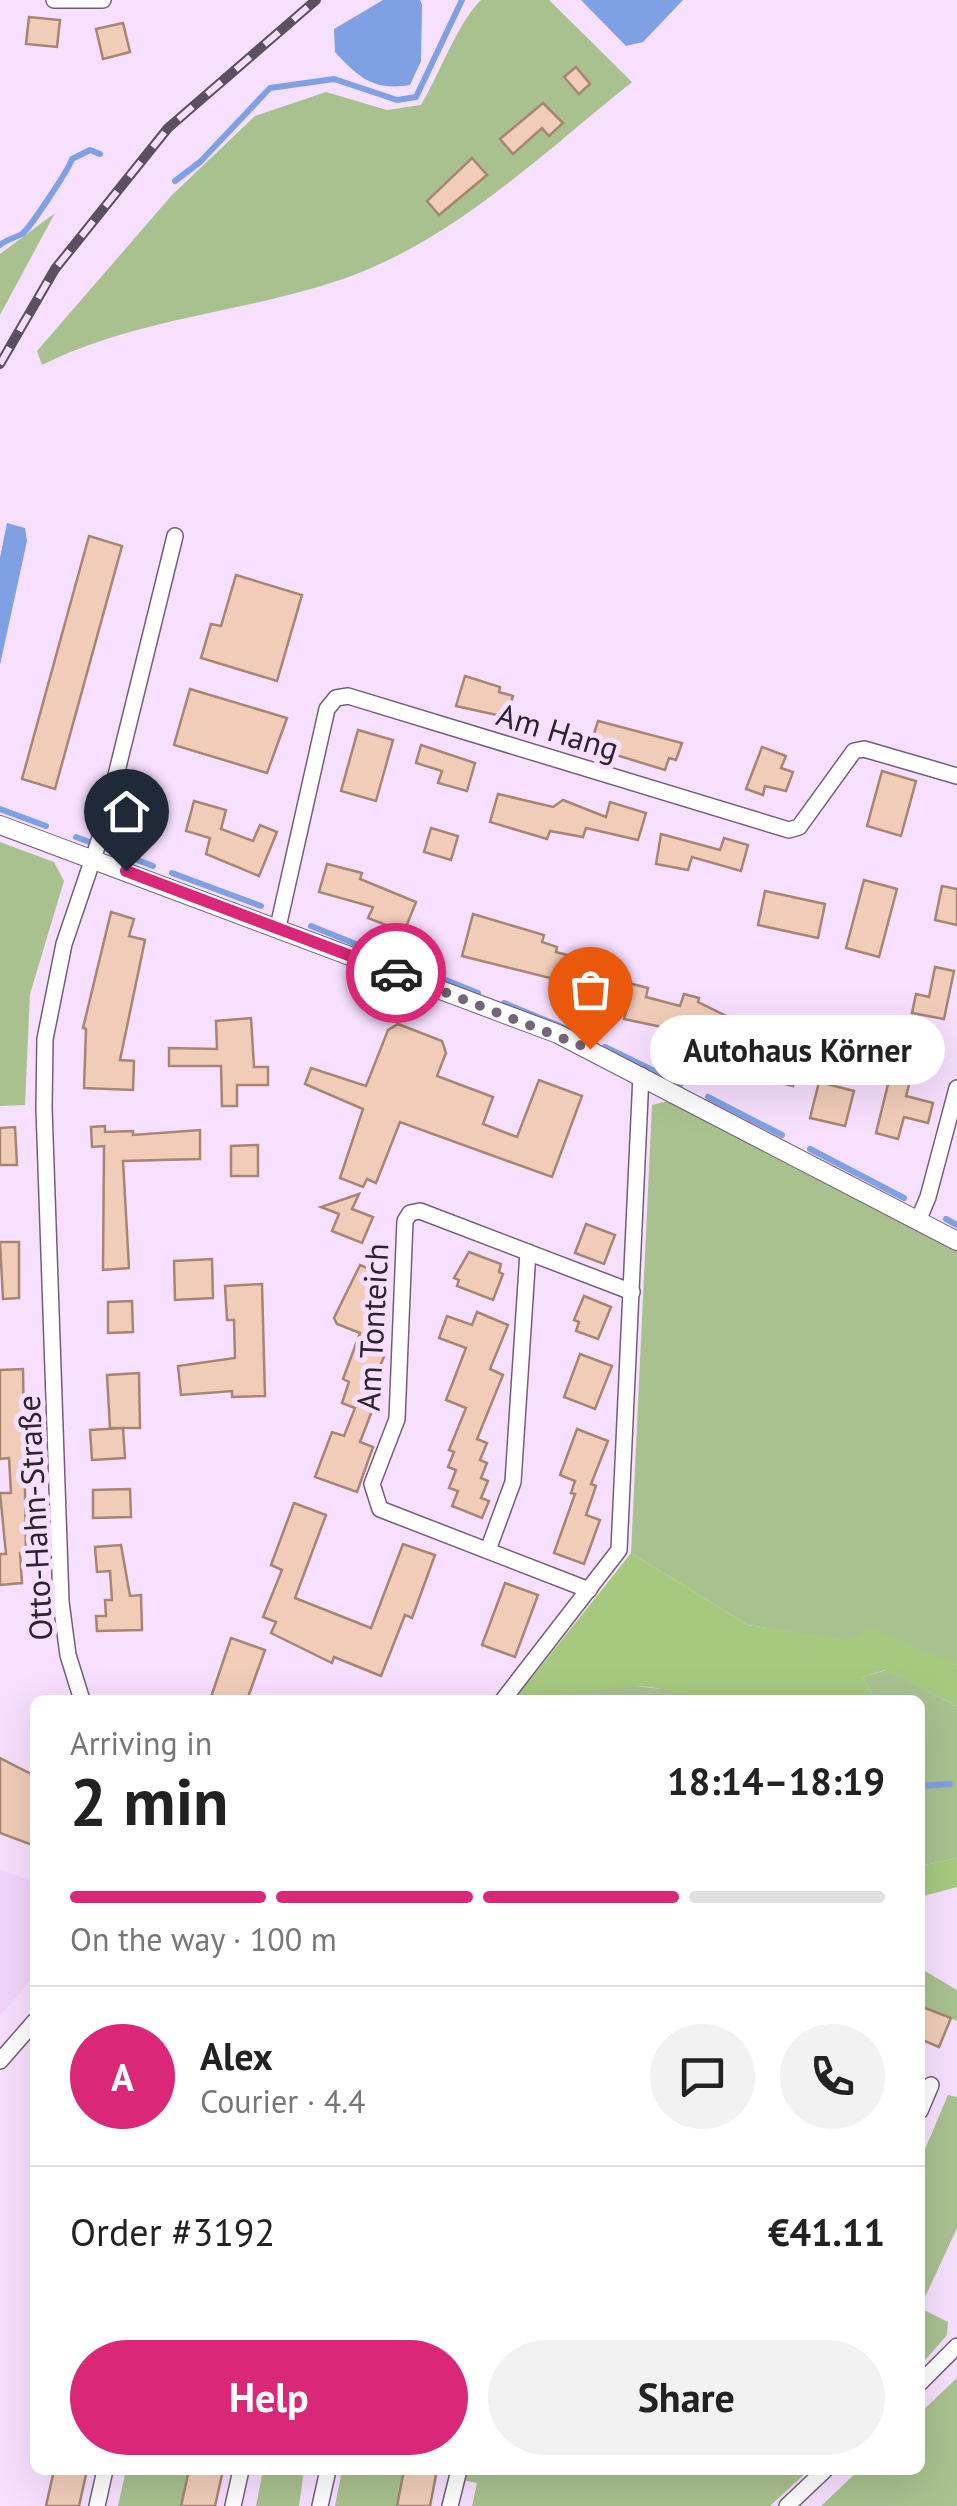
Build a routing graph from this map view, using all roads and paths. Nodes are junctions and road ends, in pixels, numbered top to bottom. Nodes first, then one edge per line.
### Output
1 (54, 0) edge
2 (103, 0) edge
3 (175, 536) dead end
4 (957, 776) edge
5 (0, 824) edge
6 (94, 858) junction
7 (278, 928) junction
8 (641, 1075) junction
9 (957, 1088) edge
10 (918, 1221) junction
11 (957, 1241) edge
12 (528, 1252) junction
13 (632, 1292) junction
14 (488, 1550) junction
15 (588, 1590) junction
16 (80, 1695) edge
17 (507, 1695) edge
18 (30, 2027) edge
19 (0, 2061) edge
20 (931, 2085) dead end
21 (925, 2099) edge
22 (957, 2346) edge
23 (925, 2378) edge
24 (104, 2475) edge
25 (240, 2475) edge
26 (327, 2475) edge
27 (458, 2475) edge
28 (821, 2475) edge
29 (97, 2506) edge
30 (233, 2506) edge
31 (320, 2506) edge
32 (450, 2506) edge
33 (787, 2506) edge

1 - 2 street
3 - 6 street, Otto-Hahn-Straße
4 - 7 street, Am Hang
5 - 6 street
6 - 7 street
6 - 16 street, Otto-Hahn-Straße
7 - 8 street
8 - 10 street
8 - 13 street
9 - 10 street
10 - 11 street
12 - 13 street, Am Tonteich
12 - 14 street
12 - 14 street, Am Tonteich
13 - 15 street
14 - 15 street, Am Tonteich
15 - 17 street
18 - 19 street
20 - 21 street
22 - 23 street
24 - 29 street
25 - 30 street
26 - 31 street
27 - 32 street
28 - 33 street

